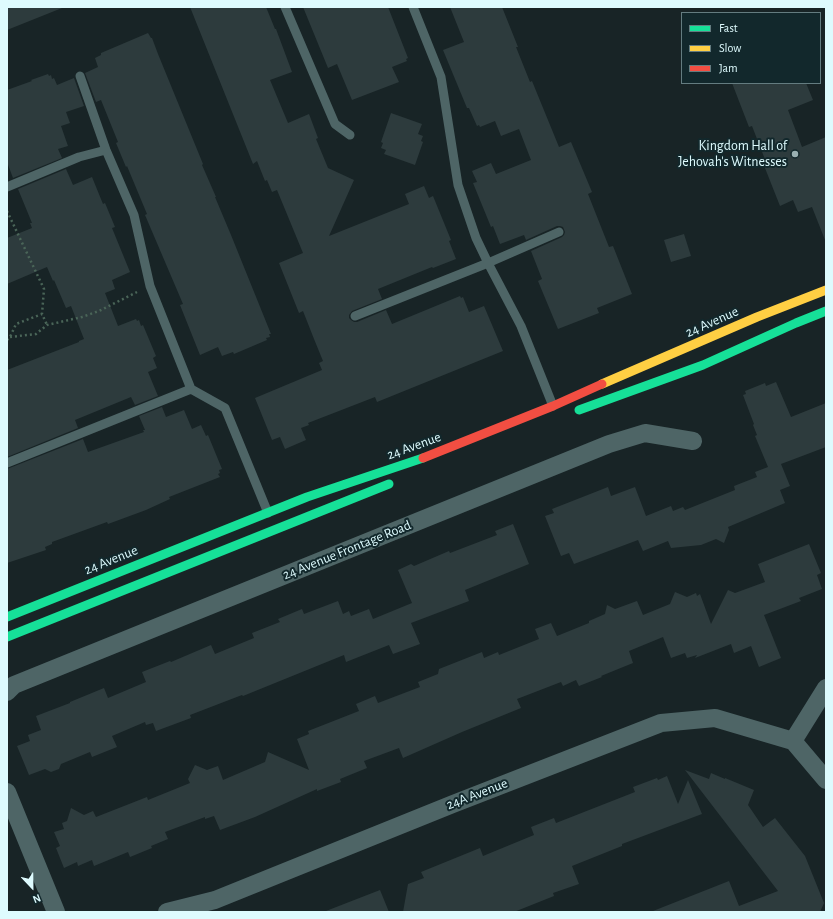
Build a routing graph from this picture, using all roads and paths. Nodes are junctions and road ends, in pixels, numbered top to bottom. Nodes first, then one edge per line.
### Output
1 (284, 7) edge
2 (413, 7) edge
3 (80, 76) dead end
4 (350, 135) dead end
5 (106, 150) junction
6 (7, 186) edge
7 (7, 211) edge
8 (559, 232) dead end
9 (488, 263) junction
10 (150, 286) junction
11 (826, 290) edge
12 (826, 311) edge
13 (42, 314) junction
14 (355, 316) dead end
15 (47, 325) junction
16 (10, 337) junction
17 (7, 340) edge
18 (191, 389) junction
19 (553, 406) junction
20 (573, 412) dead end
21 (693, 441) dead end
22 (7, 462) edge
23 (398, 480) dead end
24 (271, 521) junction
25 (7, 617) edge
26 (7, 636) edge
27 (826, 688) edge
28 (7, 692) edge
29 (793, 741) junction
30 (826, 780) edge
31 (7, 792) edge
32 (56, 912) edge
33 (167, 912) edge

1 - 4 lane
2 - 9 lane
3 - 5 lane
5 - 6 lane
5 - 10 lane
7 - 13 path
8 - 9 lane
9 - 14 lane
9 - 19 lane
10 - 15 path
10 - 18 lane
11 - 19 main road, 24 Avenue
12 - 20 main road
13 - 15 path
13 - 16 path
15 - 16 path
16 - 17 path
18 - 22 lane
18 - 24 lane
19 - 24 main road, 24 Avenue
21 - 28 street, 24 Avenue Frontage Road
23 - 24 main road, 24 Avenue
24 - 25 main road, 24 Avenue
24 - 26 main road, 24 Avenue
27 - 29 street
29 - 30 street
29 - 33 street, 24A Avenue
31 - 32 street

